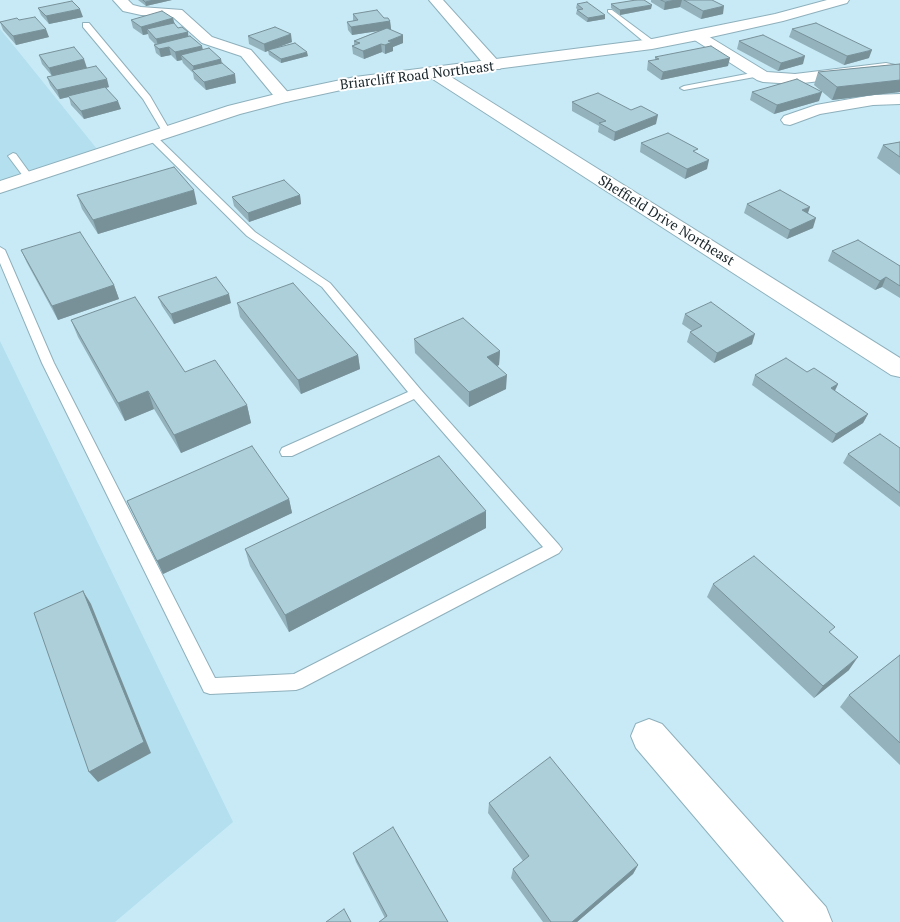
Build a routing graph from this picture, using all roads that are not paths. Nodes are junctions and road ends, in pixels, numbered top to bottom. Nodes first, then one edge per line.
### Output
1 (120, 0) edge
2 (436, 0) edge
3 (834, 1) edge
4 (610, 11) edge
5 (86, 25) dead end
6 (698, 36) junction
7 (652, 44) junction
8 (494, 66) junction
9 (900, 71) edge
10 (434, 72) junction
11 (757, 74) junction
12 (684, 88) dead end
13 (284, 97) junction
14 (900, 99) edge
15 (790, 120) dead end
16 (161, 136) junction
17 (13, 156) dead end
18 (29, 178) junction
19 (0, 187) edge
20 (0, 250) edge
21 (900, 369) edge
22 (416, 393) junction
23 (287, 452) dead end
24 (649, 736) dead end
25 (811, 922) edge

1 - 13 street
2 - 8 street
3 - 6 street, Briarcliff Road Northeast
4 - 7 lane
5 - 16 lane
6 - 7 street, Briarcliff Road Northeast
6 - 11 street
7 - 8 street, Briarcliff Road Northeast
8 - 10 street, Briarcliff Road Northeast
9 - 11 street
10 - 13 street, Briarcliff Road Northeast
10 - 21 street, Sheffield Drive Northeast
11 - 12 lane
13 - 16 street, Briarcliff Road Northeast
14 - 15 street
16 - 18 street, Briarcliff Road Northeast
16 - 22 lane
17 - 18 lane
18 - 19 street, Briarcliff Road Northeast
20 - 22 lane
22 - 23 lane
24 - 25 street

